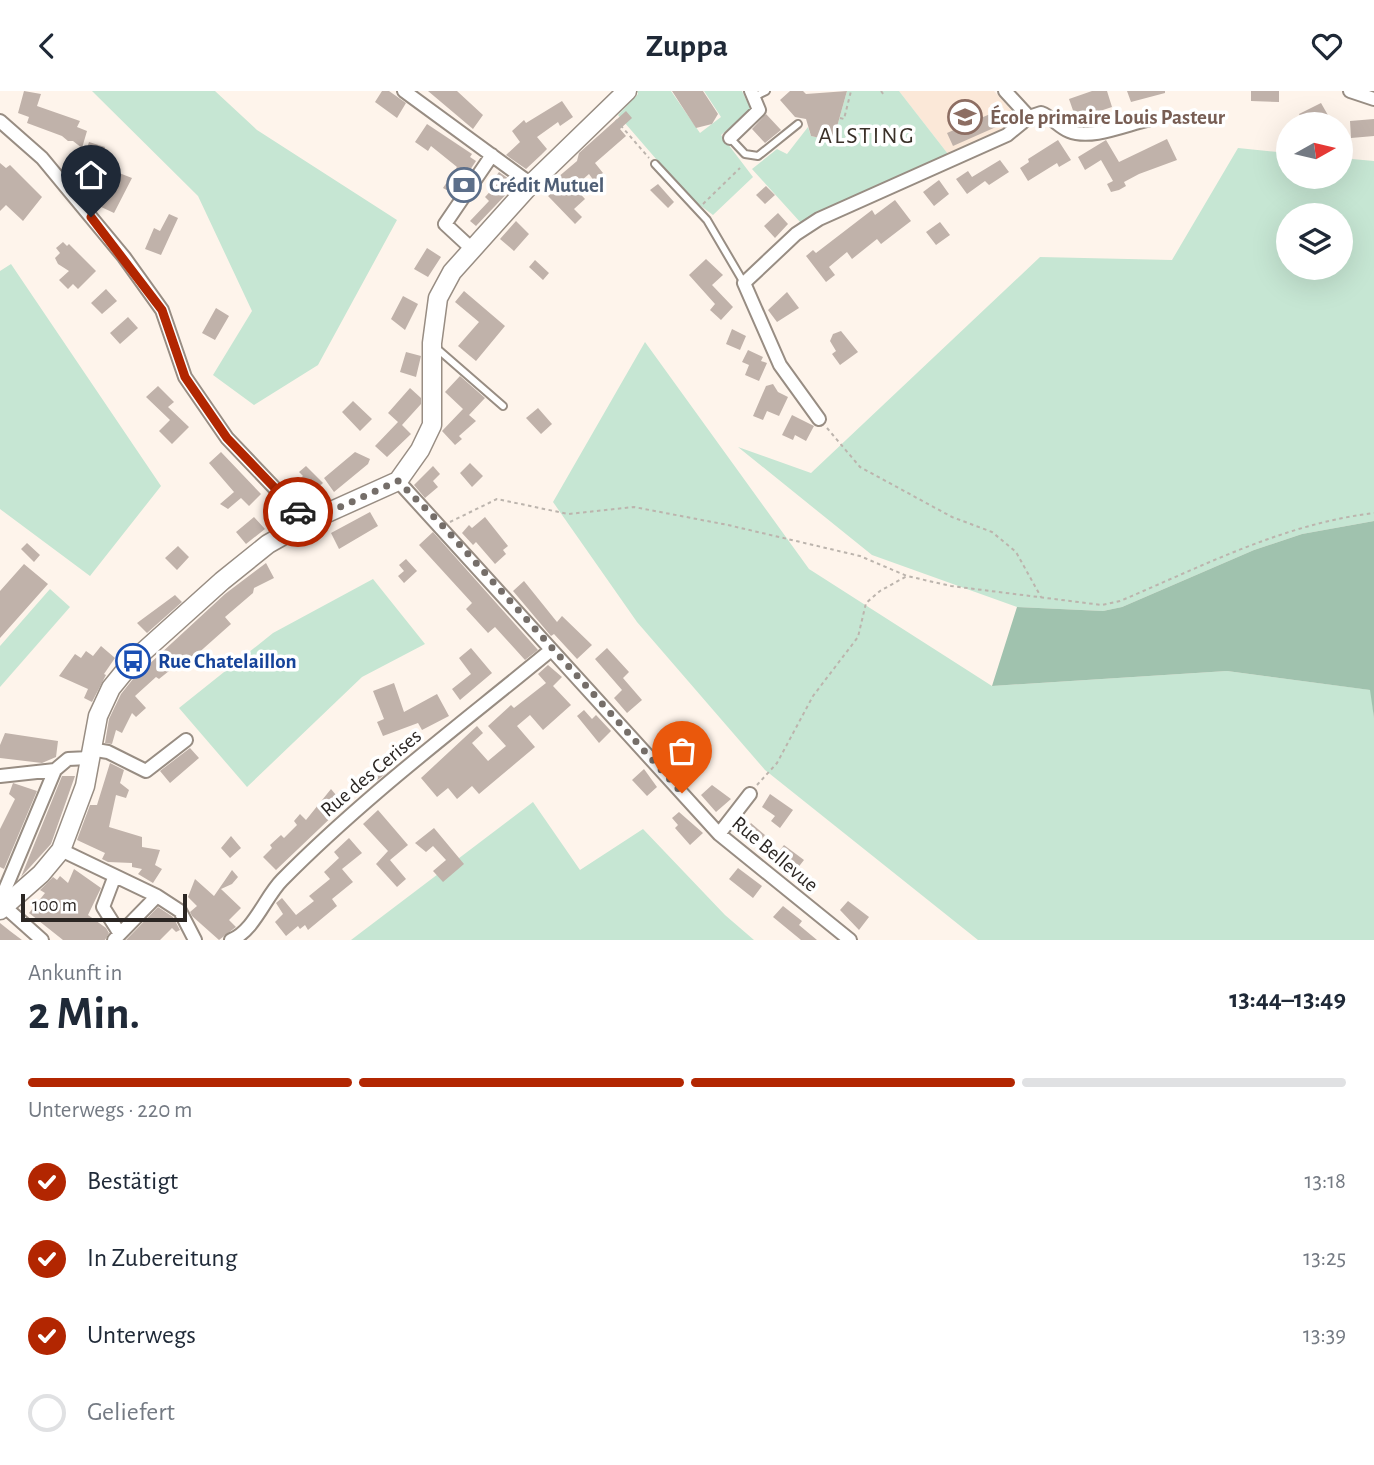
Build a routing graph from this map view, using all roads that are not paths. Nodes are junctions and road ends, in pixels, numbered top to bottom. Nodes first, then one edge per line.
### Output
1 (404, 91) edge
2 (627, 91) edge
3 (766, 91) edge
4 (1005, 91) edge
5 (1350, 91) edge
6 (752, 94) edge
7 (1374, 99) edge
8 (1029, 117) junction
9 (1147, 120) dead end
10 (0, 121) edge
11 (798, 124) dead end
12 (730, 138) joint
13 (492, 155) junction
14 (655, 164) road end
15 (531, 184) junction
16 (472, 249) junction
17 (744, 283) junction
18 (432, 344) junction
19 (503, 406) dead end
20 (819, 419) road end
21 (398, 481) junction
22 (307, 522) junction
23 (551, 650) junction
24 (186, 740) dead end
25 (90, 754) junction
26 (55, 770) junction
27 (0, 776) edge
28 (750, 794) road end
29 (719, 834) junction
30 (61, 850) junction
31 (114, 878) junction
32 (157, 896) junction
33 (3, 909) edge
34 (117, 937) edge
35 (42, 940) edge
36 (195, 940) edge
37 (231, 940) edge
38 (850, 940) edge

1 - 13 street
2 - 15 main road
3 - 6 lane
4 - 8 street
5 - 7 street
6 - 12 street
8 - 9 street
8 - 17 street
10 - 22 street
11 - 12 lane
13 - 15 street
13 - 16 street
14 - 17 lane
15 - 16 main road
16 - 18 main road
17 - 20 street
18 - 19 lane
18 - 21 main road
21 - 22 main road
21 - 23 street, Rue Bellevue
22 - 25 main road
23 - 29 street, Rue Bellevue
23 - 37 street, Rue des Cerises
24 - 25 street
25 - 26 street
25 - 30 main road
26 - 27 street
26 - 33 street
28 - 29 street
29 - 38 street, Rue Bellevue
30 - 31 street
30 - 33 main road
31 - 32 street
31 - 34 street
32 - 34 street
32 - 36 street
33 - 35 street

